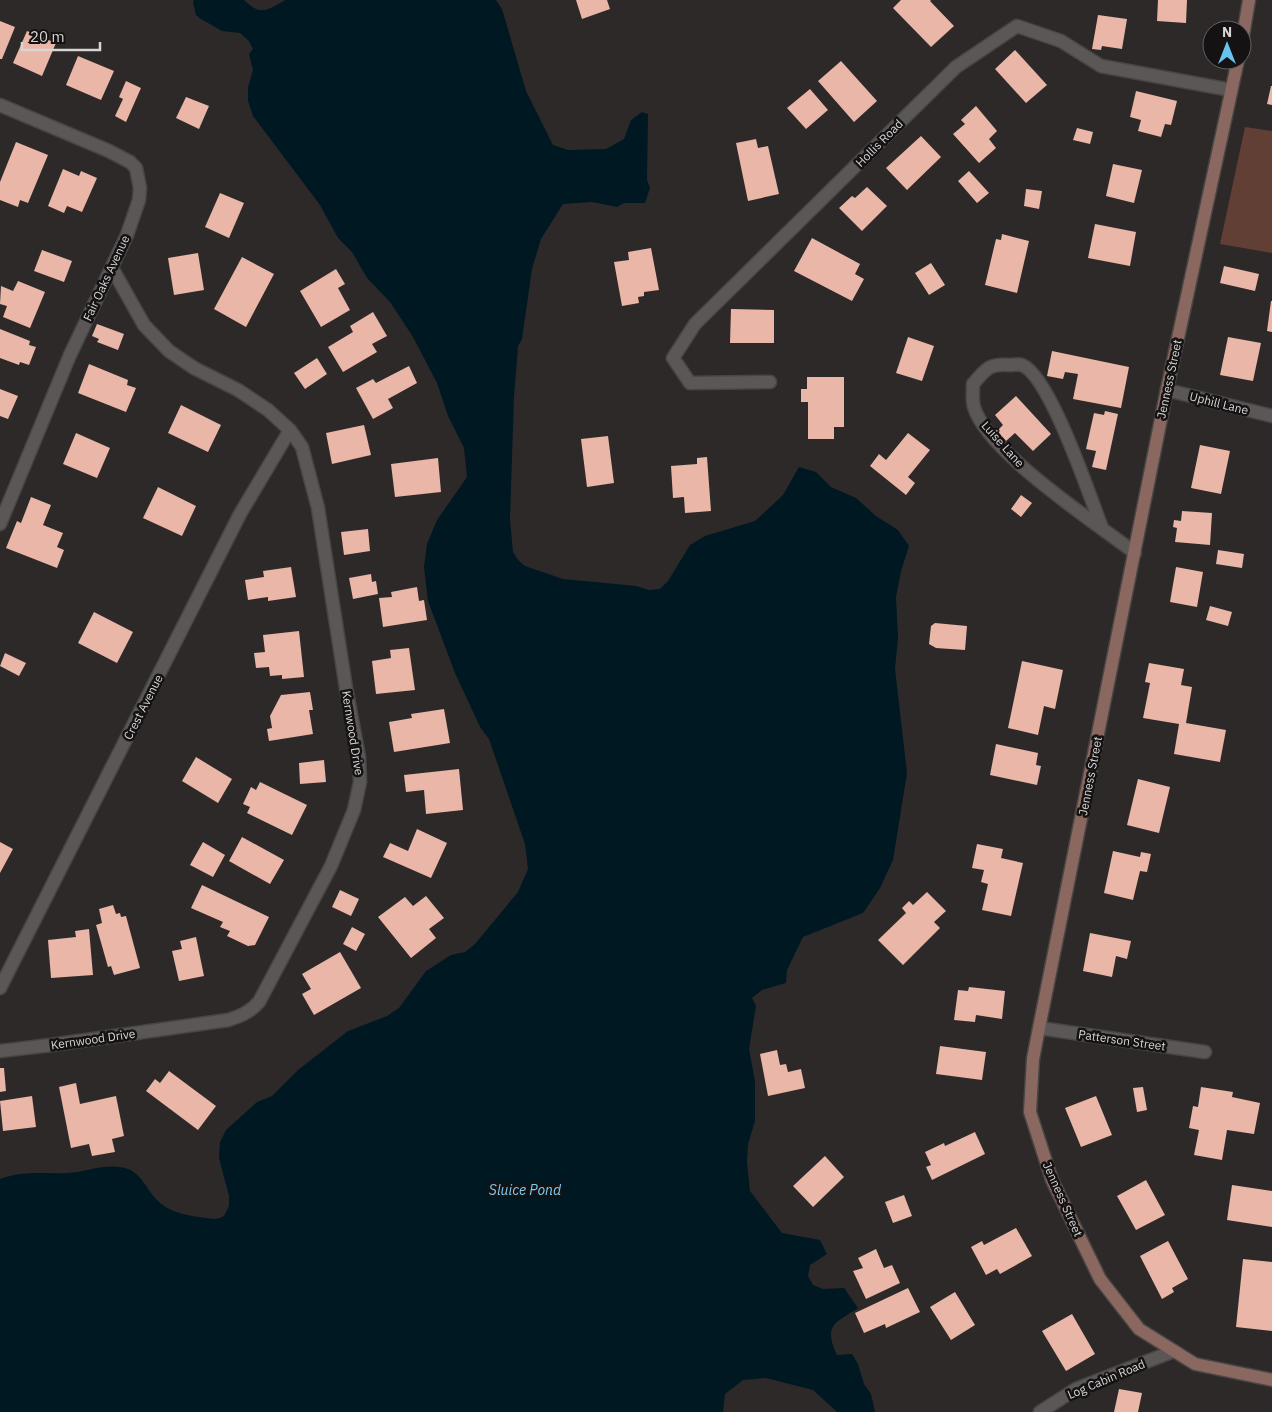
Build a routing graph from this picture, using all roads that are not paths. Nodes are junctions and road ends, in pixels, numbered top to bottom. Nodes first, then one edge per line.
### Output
1 (1249, 0) edge
2 (1246, 20) edge
3 (1236, 70) edge
4 (1232, 90) junction
5 (0, 105) edge
6 (112, 268) junction
7 (770, 382) dead end
8 (1167, 390) junction
9 (1272, 416) edge
10 (290, 430) junction
11 (0, 524) edge
12 (1102, 528) junction
13 (1135, 553) junction
14 (0, 988) edge
15 (1039, 1028) junction
16 (0, 1051) edge
17 (1205, 1052) dead end
18 (1174, 1351) junction
19 (1272, 1380) edge
20 (1040, 1412) edge

1 - 2 street
3 - 4 street, Jenness Street
4 - 7 street, Hollis Road
4 - 8 street, Jenness Street
5 - 6 street, Fair Oaks Avenue
6 - 10 street, Kernwood Drive
6 - 11 street, Fair Oaks Avenue
8 - 9 street, Uphill Lane
8 - 13 street, Jenness Street
10 - 14 street, Crest Avenue
10 - 16 street, Kernwood Drive
12 - 12 street, Luise Lane
12 - 13 street, Luise Lane
13 - 15 street, Jenness Street
15 - 17 street, Patterson Street
15 - 18 street, Jenness Street
18 - 19 street, Jenness Street
18 - 20 street, Log Cabin Road

